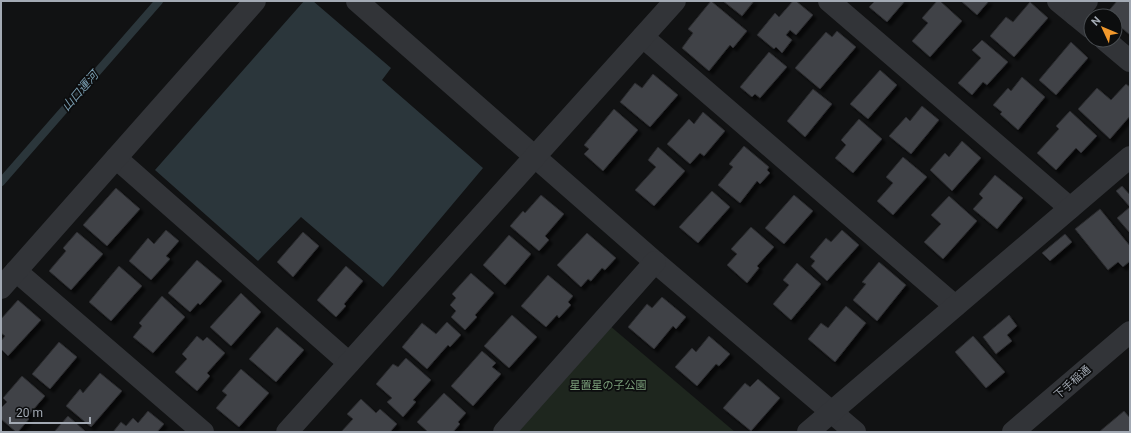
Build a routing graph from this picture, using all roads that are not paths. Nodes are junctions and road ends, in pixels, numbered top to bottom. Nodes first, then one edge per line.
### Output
1 (255, 1) edge
2 (356, 1) edge
3 (675, 1) edge
4 (829, 1) edge
5 (1073, 6) edge
6 (1083, 18) edge
7 (643, 37) junction
8 (1115, 48) edge
9 (1130, 61) edge
10 (534, 157) junction
11 (1130, 157) edge
12 (116, 158) junction
13 (1070, 208) junction
14 (655, 262) junction
15 (16, 271) junction
16 (1, 288) edge
17 (955, 306) junction
18 (1130, 332) edge
19 (349, 363) junction
20 (831, 412) junction
21 (203, 432) edge
22 (287, 432) edge
23 (504, 432) edge
24 (808, 432) edge
25 (854, 432) edge
26 (1014, 432) edge

1 - 12 street
2 - 10 street
3 - 7 street
4 - 13 street
5 - 6 street
7 - 10 street
7 - 17 street
8 - 9 street
10 - 14 street
10 - 19 street
11 - 13 street
12 - 15 street
12 - 19 street
13 - 17 street
14 - 20 street
14 - 23 street
15 - 16 street
15 - 21 street
17 - 20 street
18 - 26 street, 下手稲通
19 - 22 street
20 - 24 street
20 - 25 street

